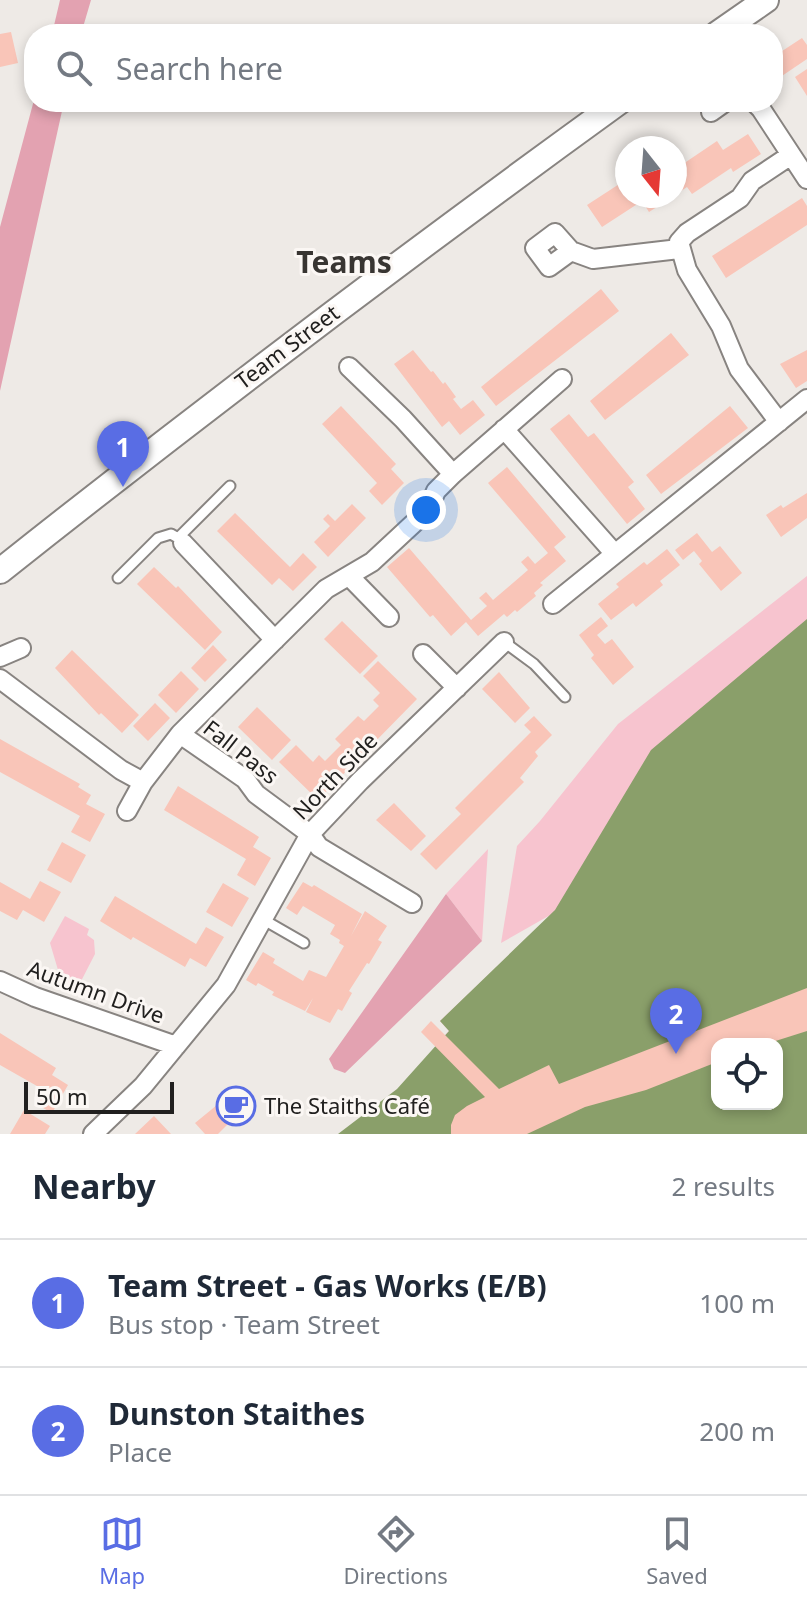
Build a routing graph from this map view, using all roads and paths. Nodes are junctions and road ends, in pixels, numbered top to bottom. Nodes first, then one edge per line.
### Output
1 (766, 0) edge
2 (731, 24) edge
3 (605, 112) edge
4 (761, 112) edge
5 (791, 155) junction
6 (807, 179) edge
7 (679, 249) junction
8 (571, 251) dead end
9 (349, 367) dead end
10 (562, 379) dead end
11 (807, 399) edge
12 (779, 422) junction
13 (504, 429) junction
14 (453, 474) junction
15 (230, 486) dead end
16 (180, 540) junction
17 (615, 554) junction
18 (0, 571) edge
19 (349, 576) junction
20 (118, 578) dead end
21 (553, 604) dead end
22 (389, 617) dead end
23 (275, 640) junction
24 (504, 642) joint
25 (21, 648) dead end
26 (423, 654) dead end
27 (0, 657) edge
28 (0, 679) edge
29 (457, 688) junction
30 (565, 697) dead end
31 (180, 734) junction
32 (143, 782) junction
33 (127, 811) dead end
34 (310, 834) junction
35 (412, 903) dead end
36 (264, 920) junction
37 (304, 943) dead end
38 (0, 981) edge
39 (176, 1046) junction
40 (93, 1134) edge

1 - 2 street
3 - 18 street, Team Street
4 - 5 street
5 - 6 street
5 - 7 street
7 - 8 street
7 - 12 street
9 - 14 street
10 - 13 street
11 - 12 street
12 - 17 street
13 - 14 street
13 - 17 street
14 - 19 street
15 - 16 lane
16 - 20 lane
16 - 23 street
17 - 21 street
19 - 22 street
19 - 23 street
23 - 31 street
24 - 29 street, North Side
24 - 30 lane
25 - 27 street
26 - 29 street
28 - 32 street
29 - 34 street, North Side
31 - 32 street, Fall Pass
31 - 34 street, Fall Pass
32 - 33 street, Fall Pass
34 - 35 street, Fall Pass
34 - 36 street, North Side
36 - 37 lane
36 - 39 street, North Side
38 - 39 street, Autumn Drive
39 - 40 street, North Side

